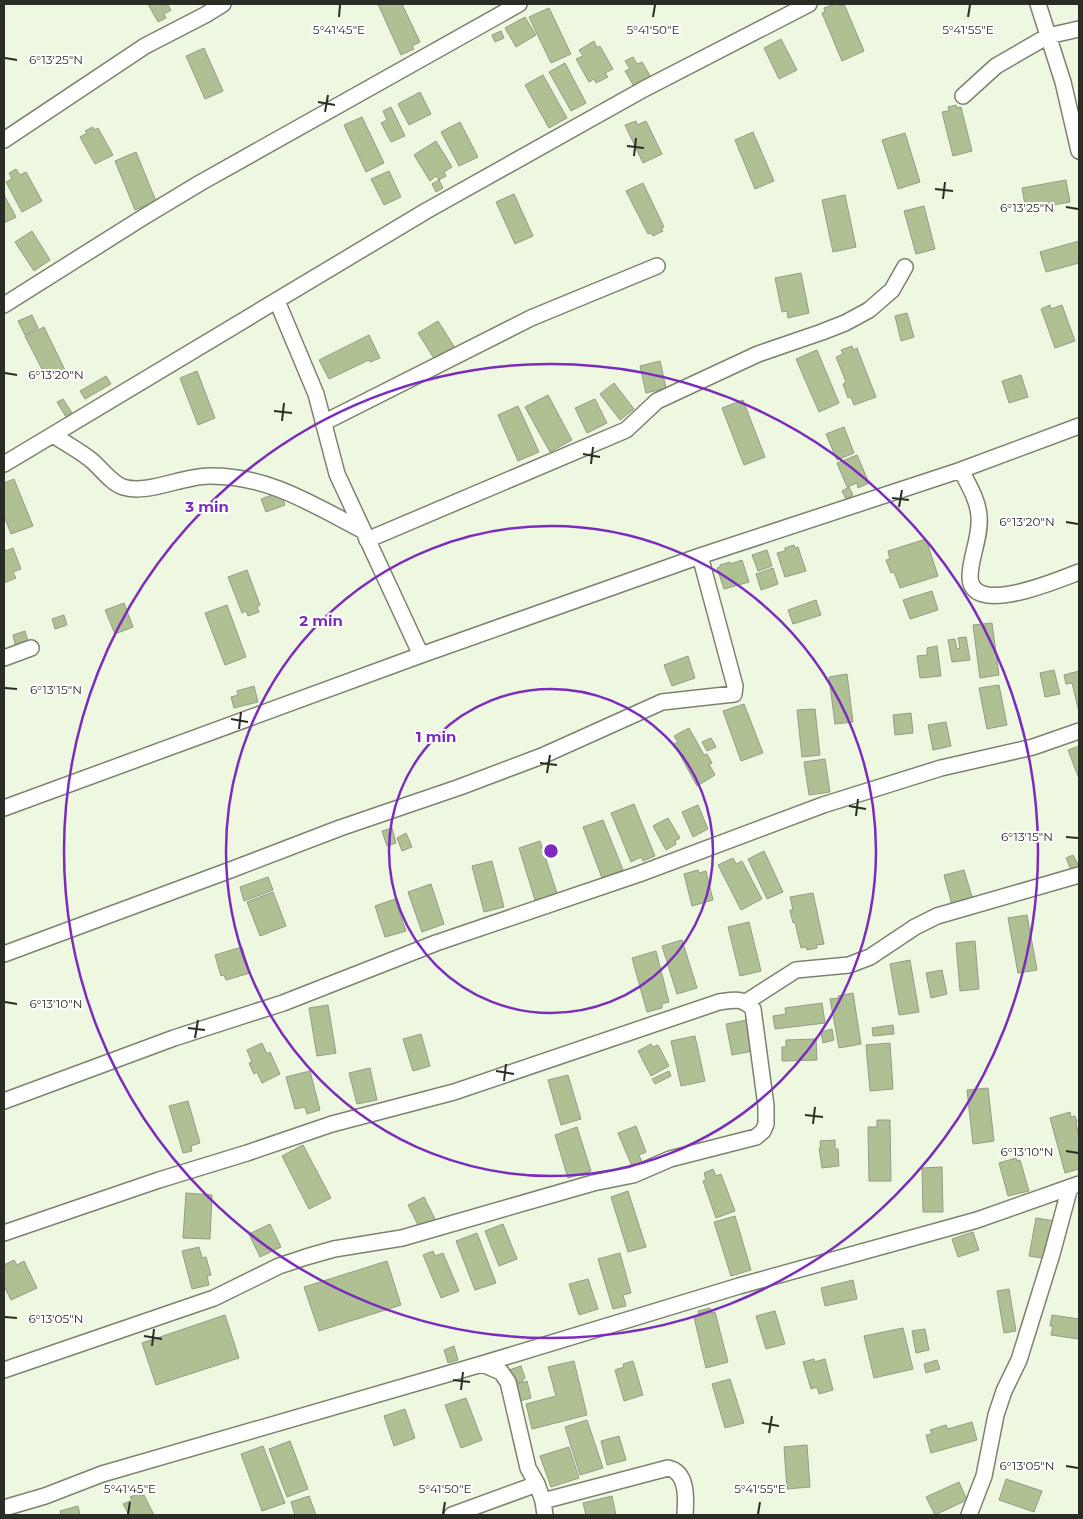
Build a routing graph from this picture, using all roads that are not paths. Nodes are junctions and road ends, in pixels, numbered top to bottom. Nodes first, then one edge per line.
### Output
1 (223, 4) edge
2 (519, 4) edge
3 (809, 4) edge
4 (1038, 4) edge
5 (1079, 29) edge
6 (1048, 36) junction
7 (963, 96) dead end
8 (4, 140) edge
9 (1079, 151) edge
10 (656, 266) dead end
11 (905, 267) dead end
12 (277, 301) junction
13 (4, 305) edge
14 (323, 423) junction
15 (1079, 426) edge
16 (53, 435) junction
17 (4, 464) edge
18 (961, 470) junction
19 (364, 535) junction
20 (700, 556) junction
21 (1079, 572) edge
22 (31, 648) dead end
23 (421, 655) junction
24 (4, 658) edge
25 (1079, 731) edge
26 (4, 808) edge
27 (1079, 875) edge
28 (4, 954) edge
29 (746, 1002) junction
30 (4, 1101) edge
31 (1074, 1185) edge
32 (4, 1233) edge
33 (482, 1364) junction
34 (4, 1370) edge
35 (537, 1484) junction
36 (4, 1508) edge
37 (544, 1508) edge
38 (452, 1515) edge
39 (685, 1515) edge
40 (969, 1515) edge

1 - 8 street
2 - 13 street
3 - 12 street
4 - 6 street
5 - 6 street
6 - 7 street
6 - 9 street
10 - 14 street
11 - 19 street
12 - 14 street
12 - 16 street
14 - 19 street
15 - 18 street
16 - 17 street
16 - 19 street
18 - 20 street
18 - 21 street
19 - 23 street
20 - 23 street
20 - 28 street
22 - 24 street
23 - 26 street
25 - 30 street
27 - 29 street
29 - 32 street
29 - 34 street
31 - 33 street
31 - 40 street
33 - 35 street
33 - 36 street
35 - 37 street
35 - 38 street
37 - 39 street

